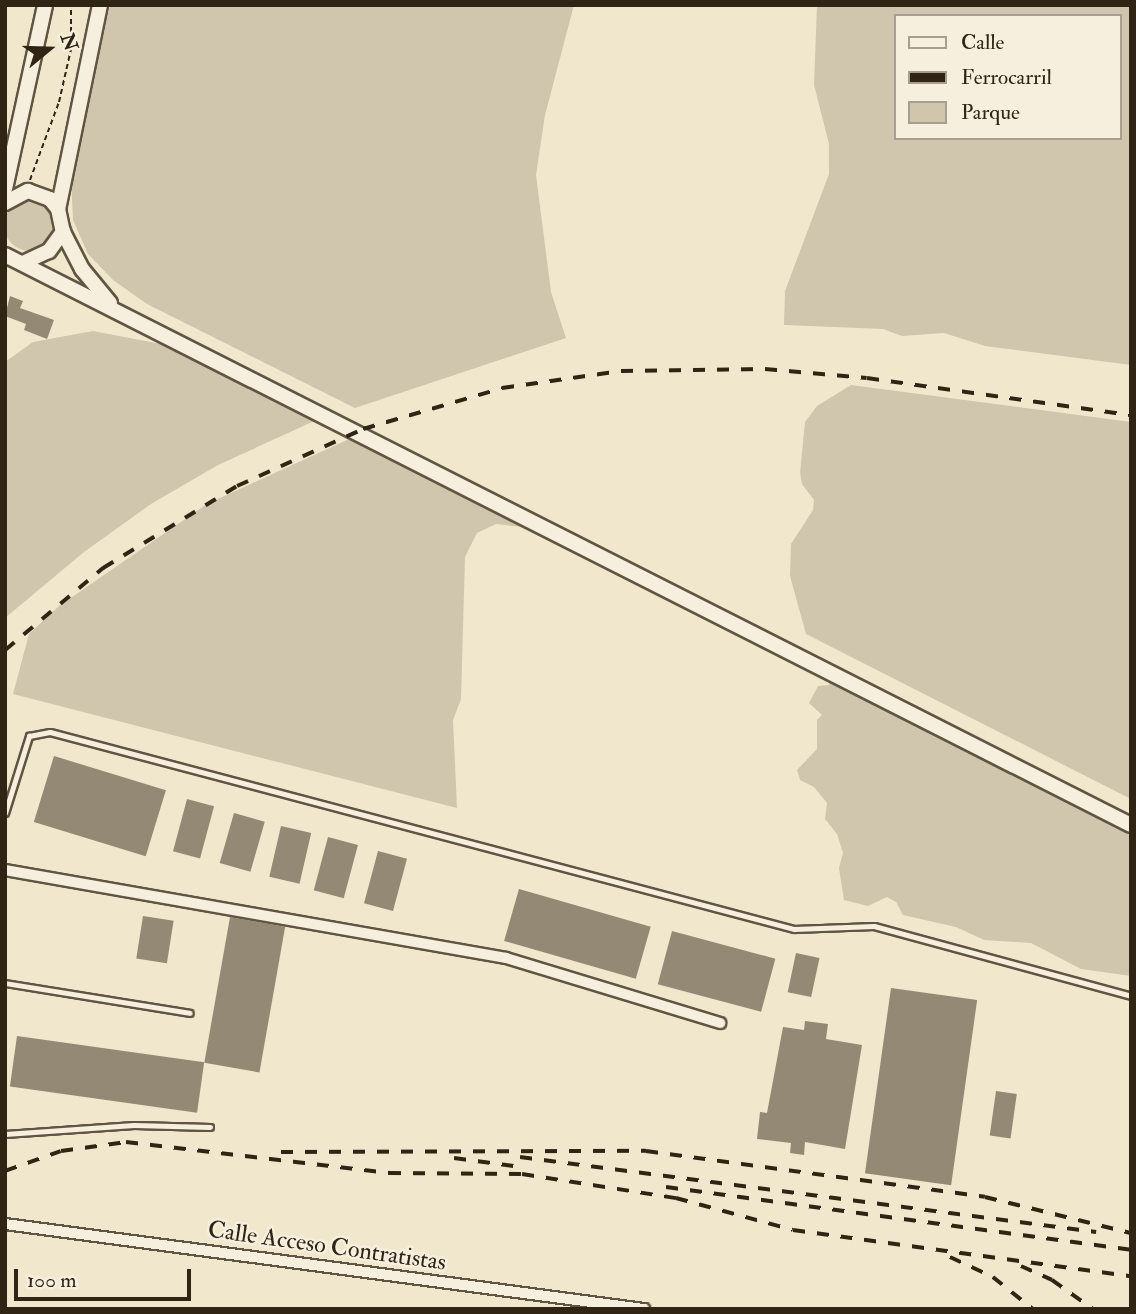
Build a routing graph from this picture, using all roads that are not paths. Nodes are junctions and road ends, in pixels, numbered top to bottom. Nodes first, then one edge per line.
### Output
1 (45, 5) edge
2 (100, 5) edge
3 (5, 189) edge
4 (5, 203) edge
5 (58, 209) junction
6 (63, 232) junction
7 (5, 255) edge
8 (25, 262) junction
9 (116, 309) junction
10 (5, 813) edge
11 (1131, 825) edge
12 (5, 870) edge
13 (5, 983) edge
14 (1131, 996) edge
15 (190, 1013) dead end
16 (720, 1023) dead end
17 (211, 1126) dead end
18 (5, 1134) edge
19 (5, 1224) edge
20 (644, 1309) edge

1 - 3 main road
2 - 5 main road
4 - 5 main road
5 - 6 main road
6 - 8 main road
6 - 9 main road
7 - 8 main road
8 - 9 main road
9 - 11 main road
10 - 14 lane
12 - 16 street
13 - 15 lane
17 - 18 lane
19 - 20 street, Calle Acceso Contratistas

